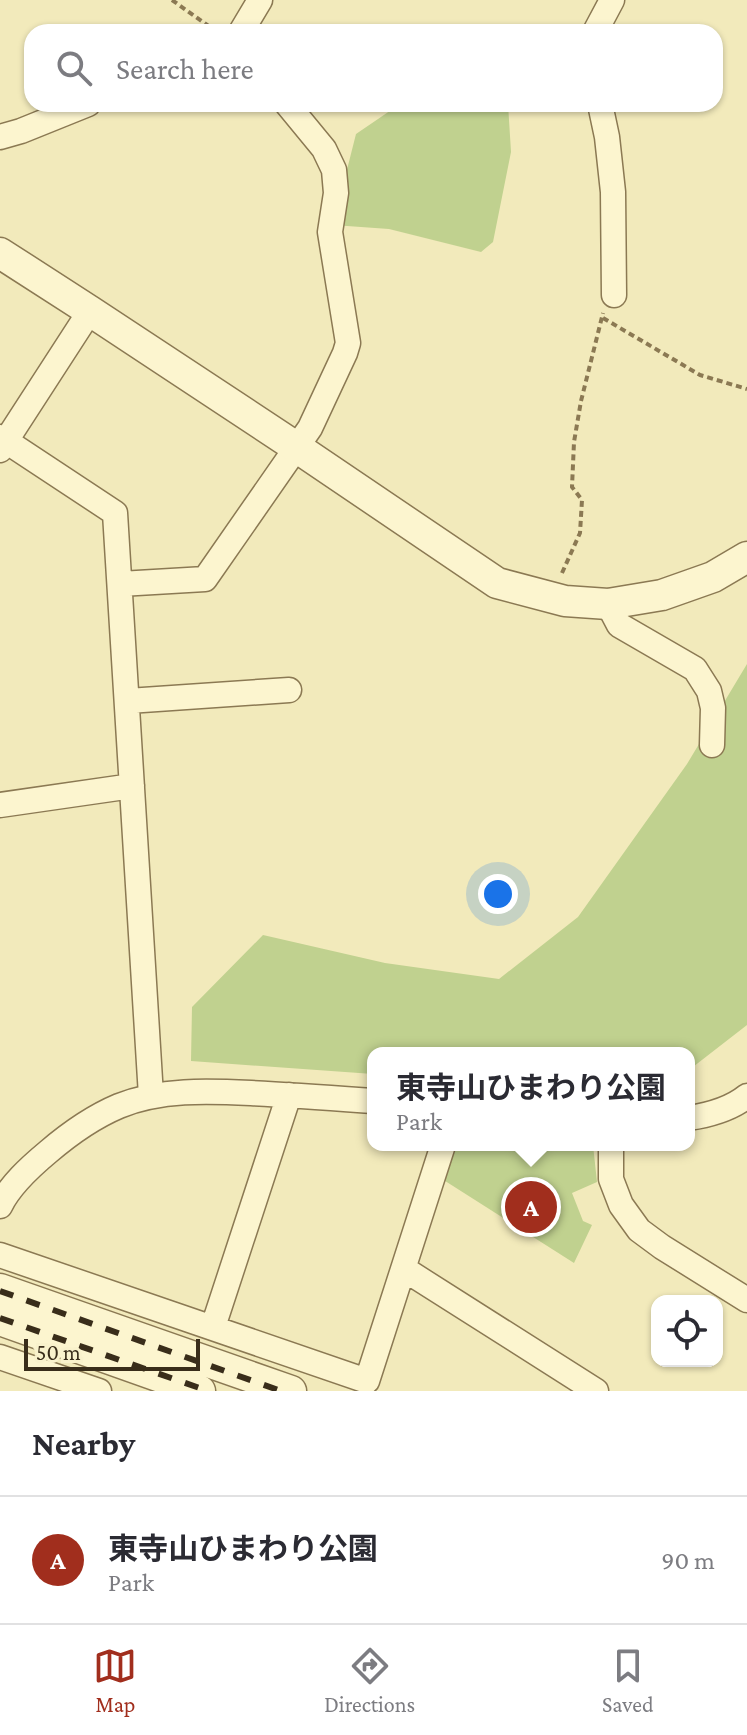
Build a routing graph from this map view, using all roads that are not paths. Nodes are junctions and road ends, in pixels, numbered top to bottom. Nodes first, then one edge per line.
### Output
1 (260, 0) edge
2 (612, 0) edge
3 (246, 24) edge
4 (599, 24) edge
5 (68, 112) edge
6 (294, 112) edge
7 (602, 112) edge
8 (0, 137) edge
9 (0, 253) edge
10 (614, 295) road end
11 (90, 311) junction
12 (2, 442) edge
13 (296, 447) junction
14 (747, 557) edge
15 (120, 584) junction
16 (608, 604) junction
17 (289, 690) dead end
18 (128, 701) junction
19 (712, 745) dead end
20 (132, 786) junction
21 (0, 805) edge
22 (289, 1095) junction
23 (151, 1096) junction
24 (367, 1101) edge
25 (744, 1103) edge
26 (695, 1117) edge
27 (441, 1151) edge
28 (611, 1151) edge
29 (0, 1206) edge
30 (0, 1255) edge
31 (404, 1269) junction
32 (0, 1289) edge
33 (747, 1300) edge
34 (0, 1320) edge
35 (213, 1327) junction
36 (0, 1357) edge
37 (99, 1391) edge
38 (200, 1391) edge
39 (291, 1391) edge
40 (596, 1391) edge

1 - 3 street
2 - 4 street
5 - 8 street
6 - 13 street
7 - 10 street
9 - 11 street
11 - 12 street
11 - 13 street
12 - 15 street
13 - 15 street
13 - 16 street
14 - 16 street
15 - 18 street
16 - 19 street
17 - 18 street
18 - 20 street
20 - 21 street
20 - 23 street
22 - 23 street
22 - 24 street
22 - 35 street
23 - 29 street
25 - 26 street
27 - 31 street
28 - 33 street
30 - 35 street
31 - 35 street
31 - 40 street
32 - 39 street
34 - 38 street
36 - 37 street

